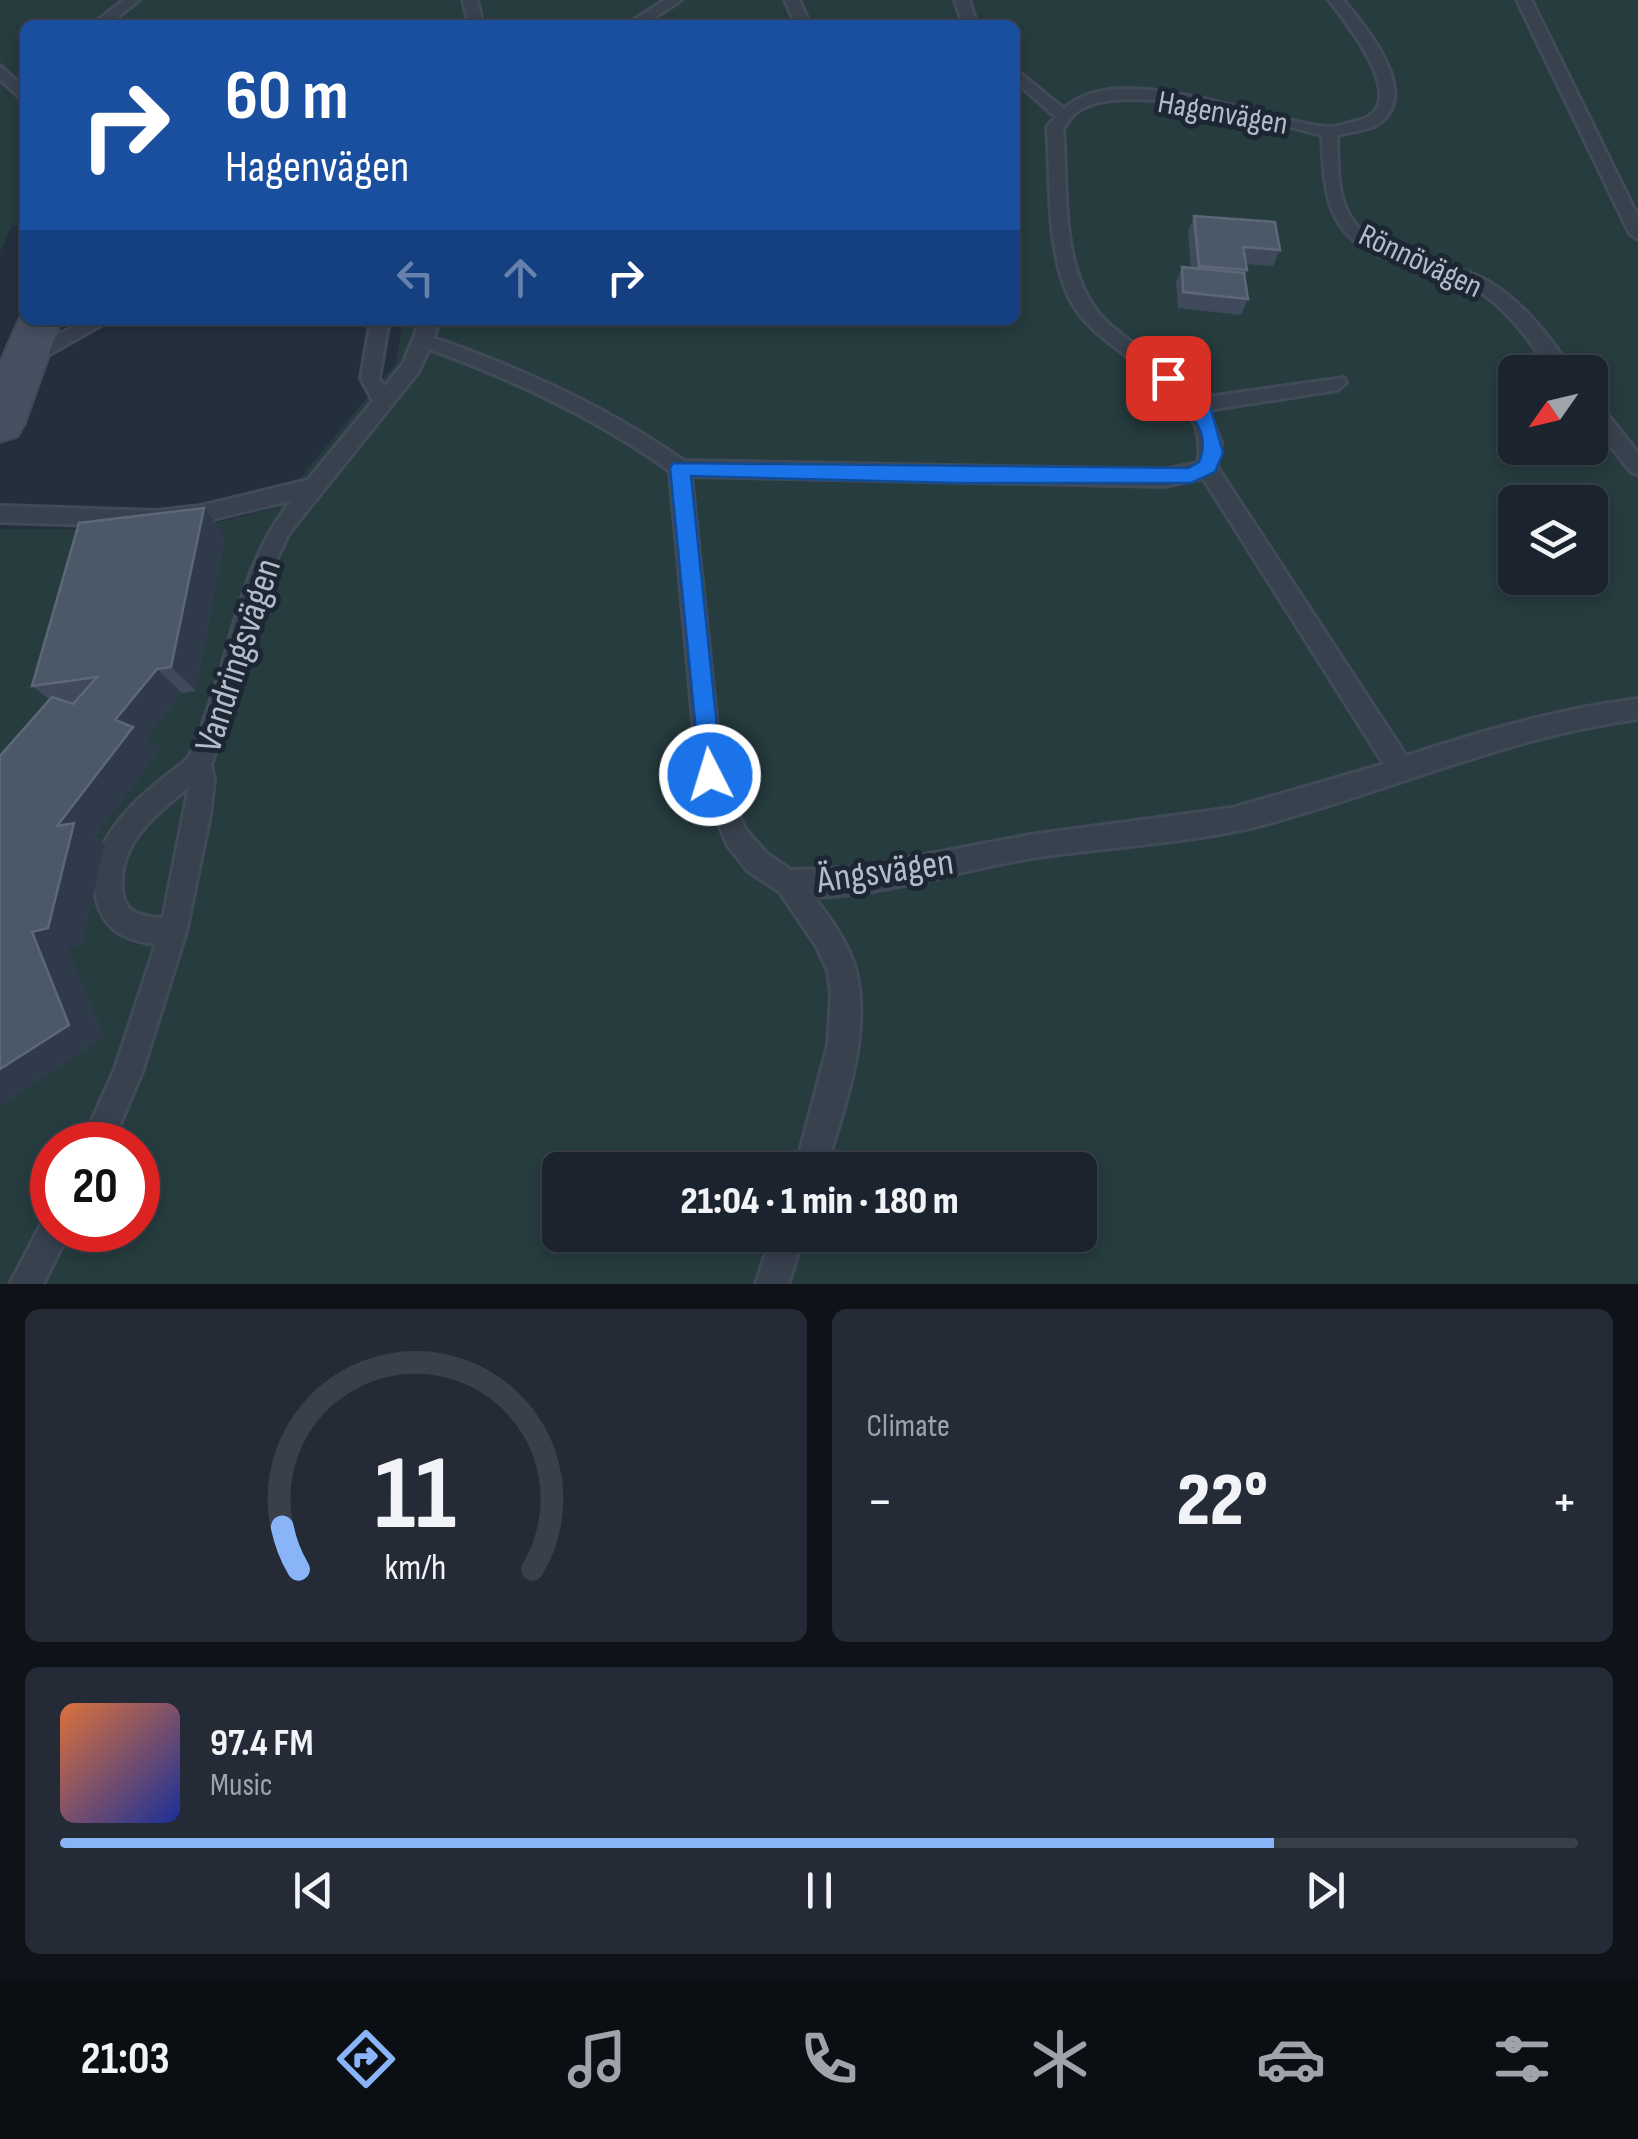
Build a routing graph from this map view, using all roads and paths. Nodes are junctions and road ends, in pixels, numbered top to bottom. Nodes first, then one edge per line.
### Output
1 (132, 0) edge
2 (674, 0) edge
3 (1336, 0) edge
4 (1524, 0) edge
5 (106, 20) edge
6 (641, 20) edge
7 (0, 70) edge
8 (1020, 77) edge
9 (20, 78) edge
10 (1061, 114) junction
11 (1329, 132) junction
12 (1638, 234) edge
13 (83, 325) edge
14 (379, 325) edge
15 (427, 331) edge
16 (33, 339) edge
17 (1549, 355) edge
18 (1337, 383) dead end
19 (383, 402) junction
20 (1197, 405) junction
21 (0, 424) edge
22 (1608, 430) edge
23 (1208, 467) junction
24 (1638, 467) edge
25 (680, 468) junction
26 (312, 486) junction
27 (0, 514) edge
28 (1638, 709) edge
29 (199, 764) junction
30 (1402, 772) junction
31 (790, 884) junction
32 (172, 932) junction
33 (106, 1122) edge
34 (816, 1152) edge
35 (43, 1252) edge
36 (782, 1252) edge
37 (26, 1284) edge
38 (772, 1284) edge

1 - 5 lane
2 - 6 lane
3 - 11 lane
4 - 12 lane
7 - 9 lane
8 - 10 lane
10 - 11 lane, Hagenvägen
10 - 20 lane
11 - 17 lane, Rönnövägen
13 - 16 lane
14 - 19 lane
15 - 19 lane, Vandringsvägen
15 - 25 lane
16 - 21 street
18 - 20 lane
19 - 26 lane, Vandringsvägen
20 - 23 lane
22 - 24 lane
23 - 25 lane
23 - 30 lane
25 - 31 lane, Ängsvägen
26 - 27 lane
26 - 29 lane, Vandringsvägen
28 - 30 lane, Ängsvägen
29 - 32 lane, Vandringsvägen
29 - 32 lane
30 - 31 lane, Ängsvägen
31 - 34 lane
32 - 33 lane, Vandringsvägen
35 - 37 lane
36 - 38 lane

